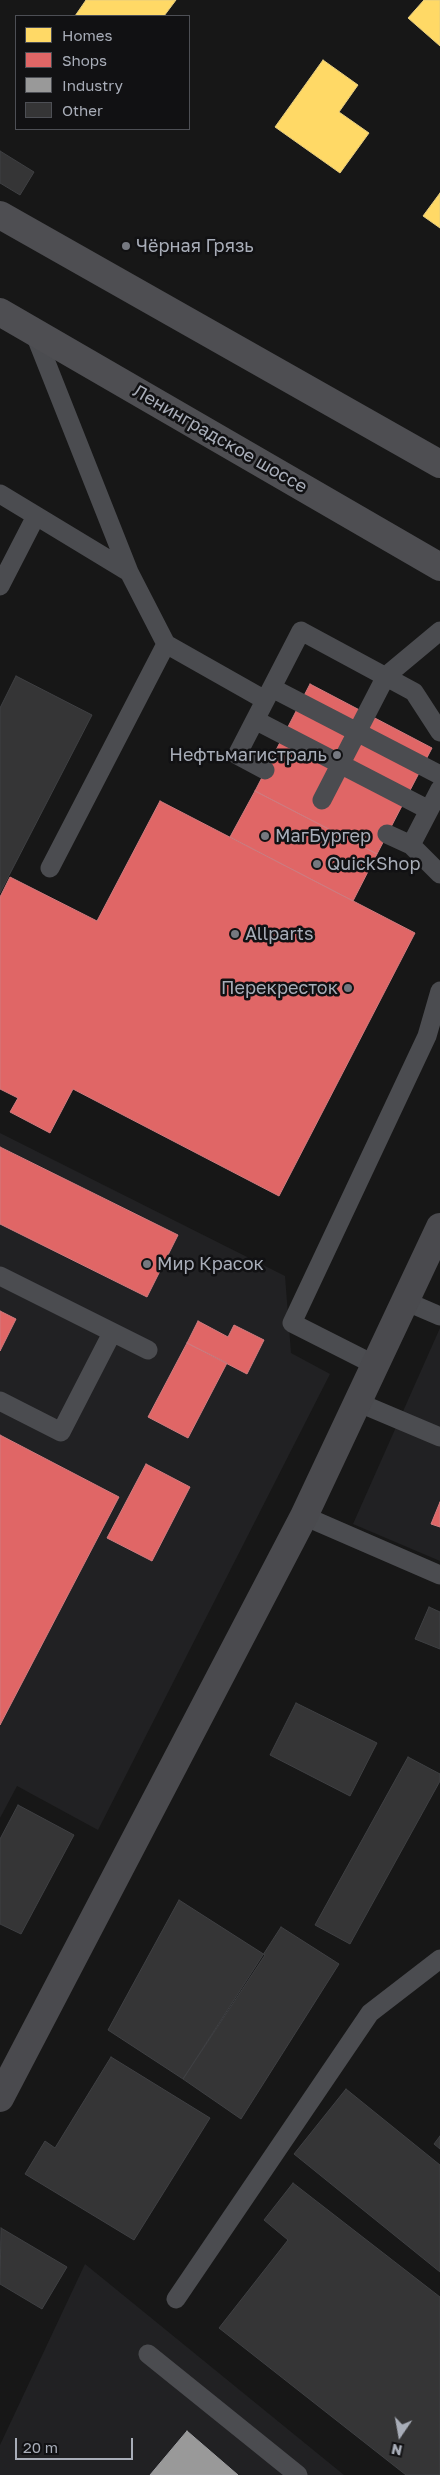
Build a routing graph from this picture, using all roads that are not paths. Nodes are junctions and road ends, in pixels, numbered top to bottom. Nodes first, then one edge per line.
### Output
1 (0, 215) edge
2 (0, 312) edge
3 (34, 332) junction
4 (440, 464) edge
5 (0, 494) edge
6 (36, 516) junction
7 (440, 567) edge
8 (129, 572) junction
9 (0, 586) edge
10 (440, 631) edge
11 (166, 644) junction
12 (386, 676) junction
13 (268, 694) junction
14 (255, 720) junction
15 (357, 732) junction
16 (440, 732) edge
17 (340, 764) junction
18 (265, 770) dead end
19 (440, 775) edge
20 (440, 789) edge
21 (322, 800) dead end
22 (429, 810) junction
23 (387, 834) dead end
24 (411, 845) junction
25 (50, 868) dead end
26 (440, 874) edge
27 (440, 991) edge
28 (440, 1227) edge
29 (0, 1276) edge
30 (405, 1301) junction
31 (440, 1316) edge
32 (112, 1333) junction
33 (148, 1350) dead end
34 (375, 1365) junction
35 (0, 1401) edge
36 (357, 1402) junction
37 (440, 1437) edge
38 (304, 1516) junction
39 (440, 1575) edge
40 (440, 1959) edge
41 (0, 2098) edge
42 (176, 2298) dead end
43 (148, 2354) dead end
44 (298, 2475) edge

1 - 4 highway
2 - 3 highway, Ленинградское шоссе
3 - 7 highway, Ленинградское шоссе
3 - 8 lane
5 - 6 lane
6 - 8 lane
6 - 9 lane
8 - 11 lane
10 - 12 lane
11 - 13 lane
11 - 25 lane
12 - 13 lane
12 - 15 lane
12 - 16 lane
13 - 14 lane
13 - 15 lane
14 - 17 lane
14 - 18 lane
15 - 17 lane
15 - 19 lane
17 - 21 lane
17 - 22 lane
20 - 22 lane
22 - 24 lane
23 - 24 lane
24 - 26 lane
27 - 34 lane
28 - 30 main road
29 - 32 lane
30 - 31 lane
30 - 34 main road
32 - 33 lane
32 - 35 lane
34 - 36 main road
36 - 37 lane
36 - 38 main road
38 - 39 lane
38 - 41 main road
40 - 42 lane
43 - 44 lane

